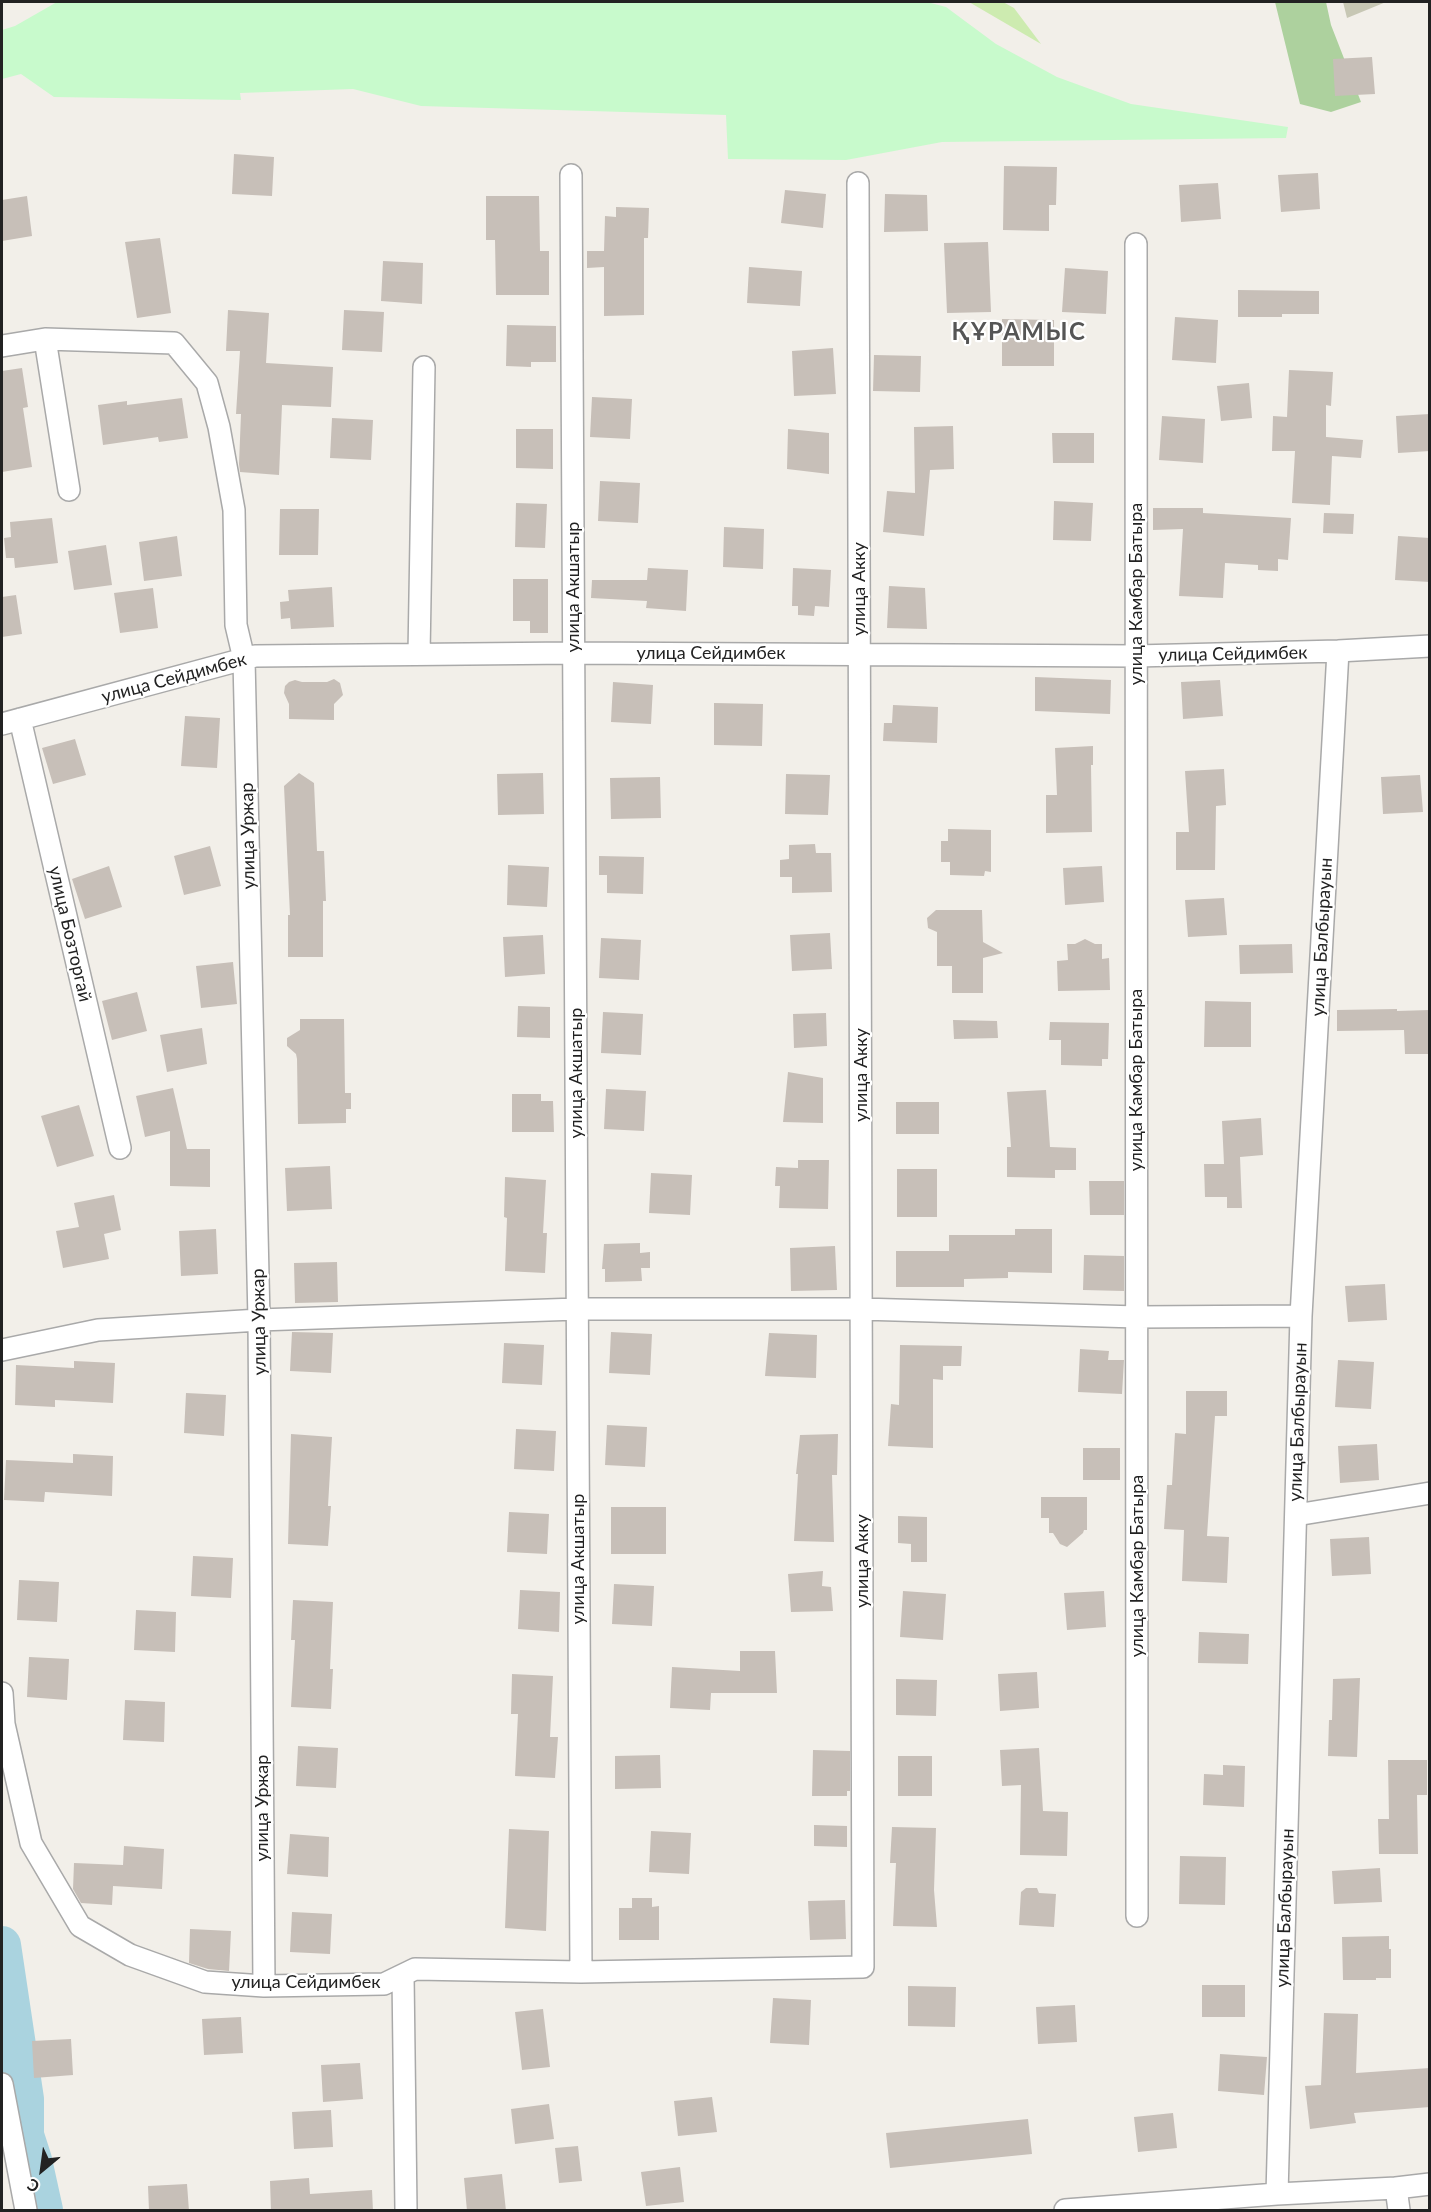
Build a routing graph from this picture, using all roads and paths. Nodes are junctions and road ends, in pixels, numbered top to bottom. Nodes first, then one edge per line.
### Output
1 (571, 175) dead end
2 (858, 183) dead end
3 (1136, 244) dead end
4 (45, 339) junction
5 (2, 346) edge
6 (424, 368) dead end
7 (69, 490) dead end
8 (1430, 646) edge
9 (1338, 651) junction
10 (573, 653) junction
11 (859, 653) junction
12 (419, 654) junction
13 (1136, 656) junction
14 (244, 659) junction
15 (10, 722) edge
16 (120, 1148) dead end
17 (577, 1309) junction
18 (861, 1309) junction
19 (1301, 1316) junction
20 (1137, 1317) junction
21 (259, 1320) junction
22 (2, 1350) edge
23 (1430, 1493) edge
24 (1296, 1515) junction
25 (2, 1693) edge
26 (1137, 1916) dead end
27 (863, 1967) joint
28 (581, 1972) junction
29 (403, 1975) junction
30 (264, 1986) junction
31 (2, 2084) edge
32 (1430, 2184) edge
33 (1396, 2188) junction
34 (1277, 2194) junction
35 (26, 2211) edge
36 (406, 2211) edge
37 (1065, 2211) edge
38 (1399, 2211) edge

1 - 10 street, улица Акшатыр
2 - 11 street, улица Акку
3 - 13 street, улица Камбар Батыра
4 - 5 street
4 - 7 street
4 - 14 street
6 - 12 street
8 - 9 street, улица Сейдимбек
9 - 13 street, улица Сейдимбек
9 - 19 street, улица Балбырауын
10 - 11 street, улица Сейдимбек
10 - 12 street, улица Сейдимбек
10 - 17 street, улица Акшатыр
11 - 13 street, улица Сейдимбек
11 - 18 street, улица Акку
12 - 14 street, улица Сейдимбек
13 - 20 street, улица Камбар Батыра
14 - 15 street, улица Сейдимбек
14 - 21 street, улица Уржар
15 - 16 street, улица Бозторгай
17 - 18 street
17 - 21 street
17 - 28 street, улица Акшатыр
18 - 20 street
18 - 27 street, улица Акку
19 - 20 street
19 - 24 street, улица Балбырауын
20 - 26 street, улица Камбар Батыра
21 - 22 street
21 - 30 street, улица Уржар
23 - 24 street
24 - 34 street, улица Балбырауын
25 - 30 street, улица Сейдимбек
27 - 28 street, улица Сейдимбек
28 - 29 street, улица Сейдимбек
29 - 30 street, улица Сейдимбек
29 - 36 street
31 - 35 street
32 - 33 street
33 - 34 street
33 - 38 street
34 - 37 street

